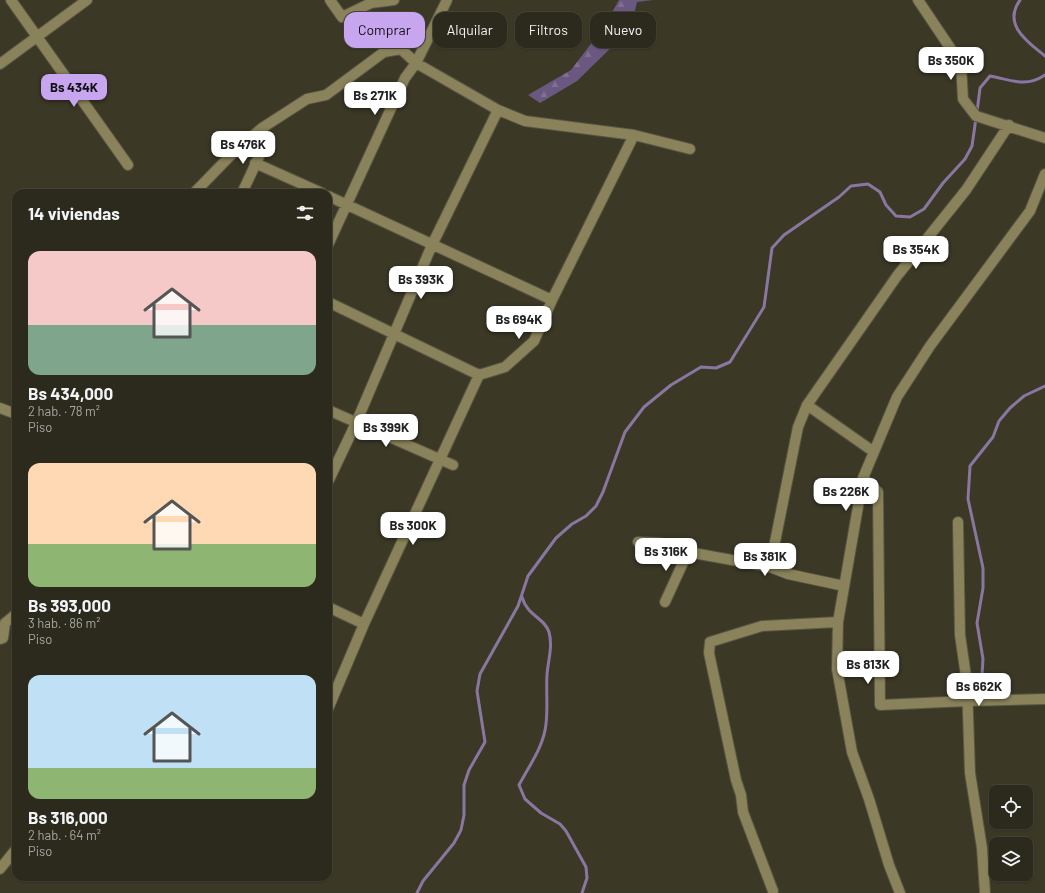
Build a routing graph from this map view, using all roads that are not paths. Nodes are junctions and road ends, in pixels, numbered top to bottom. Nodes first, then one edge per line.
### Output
1 (11, 0) edge
2 (88, 0) edge
3 (330, 0) edge
4 (394, 0) edge
5 (447, 0) edge
6 (918, 0) edge
7 (38, 38) junction
8 (416, 63) junction
9 (0, 64) edge
10 (498, 110) junction
11 (1009, 125) junction
12 (634, 135) junction
13 (1045, 138) edge
14 (264, 146) dead end
15 (690, 149) dead end
16 (255, 163) junction
17 (128, 166) dead end
18 (1045, 174) edge
19 (198, 189) edge
20 (244, 189) edge
21 (313, 189) edge
22 (332, 198) edge
23 (346, 203) junction
24 (332, 236) edge
25 (432, 245) junction
26 (552, 300) junction
27 (332, 304) edge
28 (394, 334) junction
29 (479, 375) junction
30 (807, 405) junction
31 (0, 408) edge
32 (12, 412) edge
33 (332, 412) edge
34 (356, 423) junction
35 (874, 452) junction
36 (440, 459) junction
37 (453, 465) dead end
38 (332, 474) edge
39 (863, 478) junction
40 (958, 522) dead end
41 (638, 542) dead end
42 (688, 552) junction
43 (770, 567) junction
44 (844, 586) junction
45 (665, 602) dead end
46 (332, 609) edge
47 (12, 618) edge
48 (838, 622) junction
49 (364, 624) junction
50 (0, 639) edge
51 (1045, 699) edge
52 (332, 700) edge
53 (968, 700) junction
54 (12, 854) edge
55 (0, 869) edge
56 (772, 891) dead end
57 (900, 893) edge
58 (984, 893) edge

1 - 7 street
2 - 7 street
3 - 4 street
5 - 8 street
6 - 11 street
7 - 9 street
7 - 17 street
8 - 10 street
8 - 19 street
8 - 23 street
10 - 12 street
10 - 25 street
11 - 13 street
11 - 30 street
12 - 15 street
12 - 26 street
14 - 16 street
16 - 20 street
16 - 21 street
18 - 35 street
22 - 23 street
23 - 24 street
23 - 25 street
25 - 26 street
25 - 28 street
26 - 29 street
27 - 28 street
28 - 29 street
28 - 34 street
29 - 36 street
30 - 35 street
30 - 43 street
31 - 32 street
33 - 34 street
34 - 36 street
34 - 38 street
35 - 39 street
36 - 37 street
36 - 49 street
39 - 44 street
39 - 53 street
40 - 53 street
41 - 42 street
42 - 43 street
42 - 45 street
43 - 44 street
44 - 48 street
46 - 49 street
47 - 50 street
48 - 56 street
48 - 57 street
49 - 52 street
51 - 53 street
53 - 58 street
54 - 55 street

